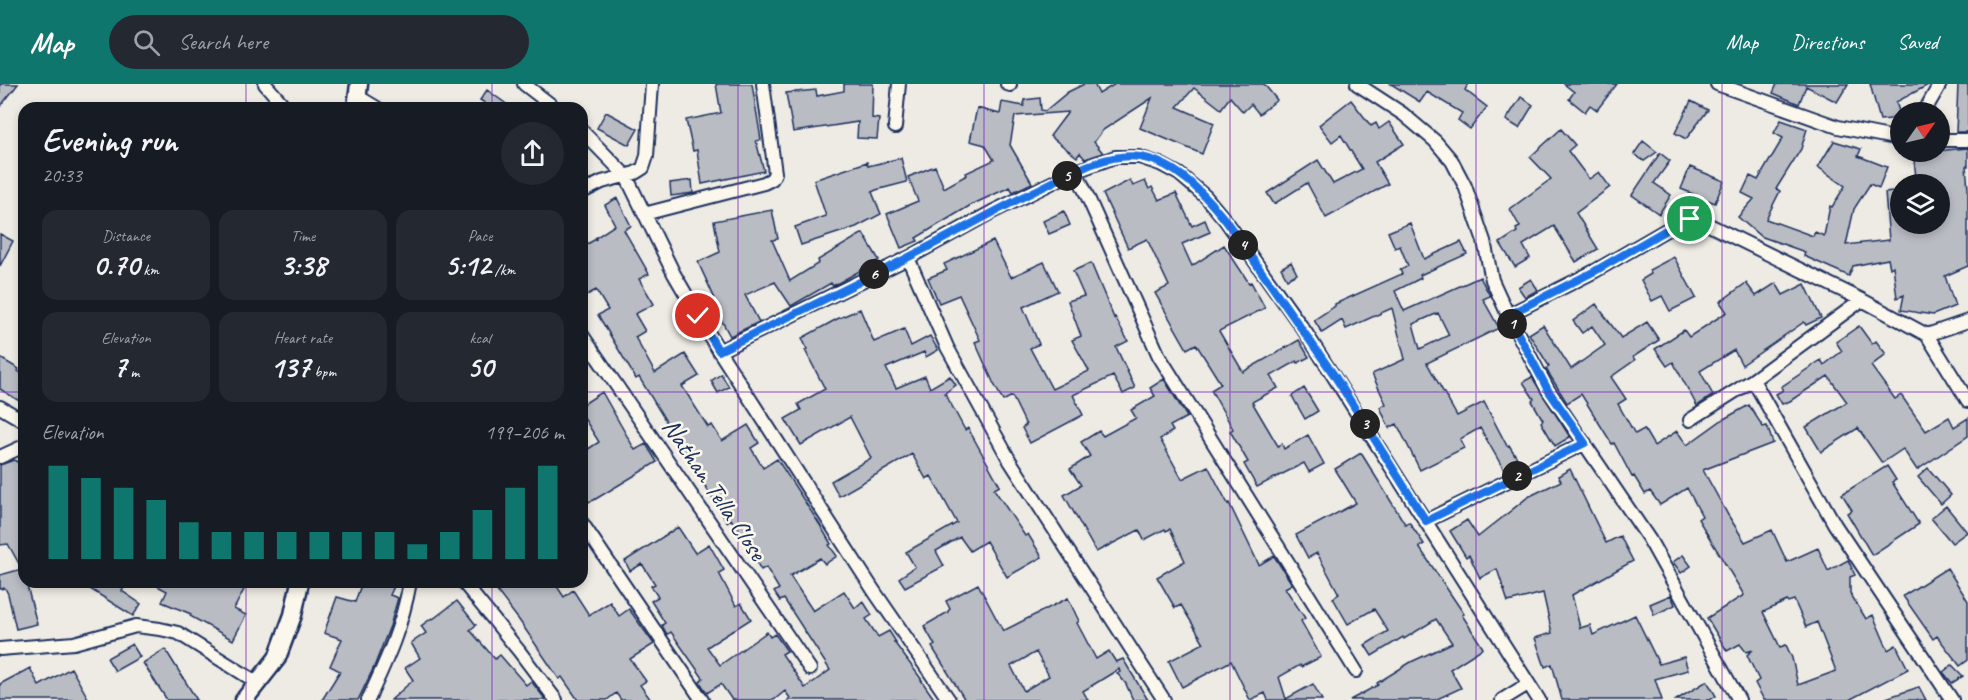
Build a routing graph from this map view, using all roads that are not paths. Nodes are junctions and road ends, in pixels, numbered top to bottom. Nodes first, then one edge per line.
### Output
1 (265, 84) edge
2 (524, 84) edge
3 (652, 84) edge
4 (763, 84) edge
5 (899, 84) edge
6 (1357, 84) edge
7 (1717, 84) edge
8 (1940, 84) edge
9 (281, 102) edge
10 (547, 102) edge
11 (1930, 102) edge
12 (895, 127) dead end
13 (588, 137) edge
14 (1890, 137) edge
15 (1950, 140) edge
16 (1968, 140) edge
17 (1076, 171) junction
18 (626, 176) junction
19 (588, 189) edge
20 (644, 214) junction
21 (908, 258) junction
22 (1862, 300) junction
23 (1508, 315) junction
24 (1968, 321) edge
25 (1927, 335) junction
26 (588, 344) edge
27 (719, 351) junction
28 (1753, 380) junction
29 (1968, 401) edge
30 (0, 407) edge
31 (18, 418) edge
32 (1690, 420) dead end
33 (1585, 443) junction
34 (18, 449) edge
35 (0, 457) edge
36 (1426, 521) junction
37 (588, 532) edge
38 (298, 588) edge
39 (409, 588) edge
40 (468, 588) edge
41 (0, 649) edge
42 (810, 669) dead end
43 (1356, 671) dead end
44 (258, 683) junction
45 (1528, 684) junction
46 (244, 700) edge
47 (368, 700) edge
48 (556, 700) edge
49 (702, 700) edge
50 (949, 700) edge
51 (1164, 700) edge
52 (1502, 700) edge
53 (1539, 700) edge
54 (1739, 700) edge
55 (1952, 700) edge

1 - 9 street
2 - 10 street
3 - 18 street
4 - 20 street
5 - 12 street
6 - 23 street
7 - 14 street
8 - 11 street
13 - 18 street
15 - 16 street
17 - 21 street
17 - 36 street
17 - 43 street
18 - 19 street
18 - 20 street
20 - 27 street
21 - 27 street
21 - 51 street
22 - 23 street
22 - 25 street
22 - 28 street
23 - 33 street
24 - 25 street
25 - 29 street
26 - 42 street, Nathan Tella Close
27 - 50 street
28 - 32 street
28 - 55 street
30 - 31 street
33 - 36 street
33 - 54 street
34 - 35 street
36 - 45 street
37 - 49 street
38 - 44 main road
39 - 47 street
40 - 48 street
41 - 44 street
44 - 46 main road
45 - 52 street
45 - 53 street

